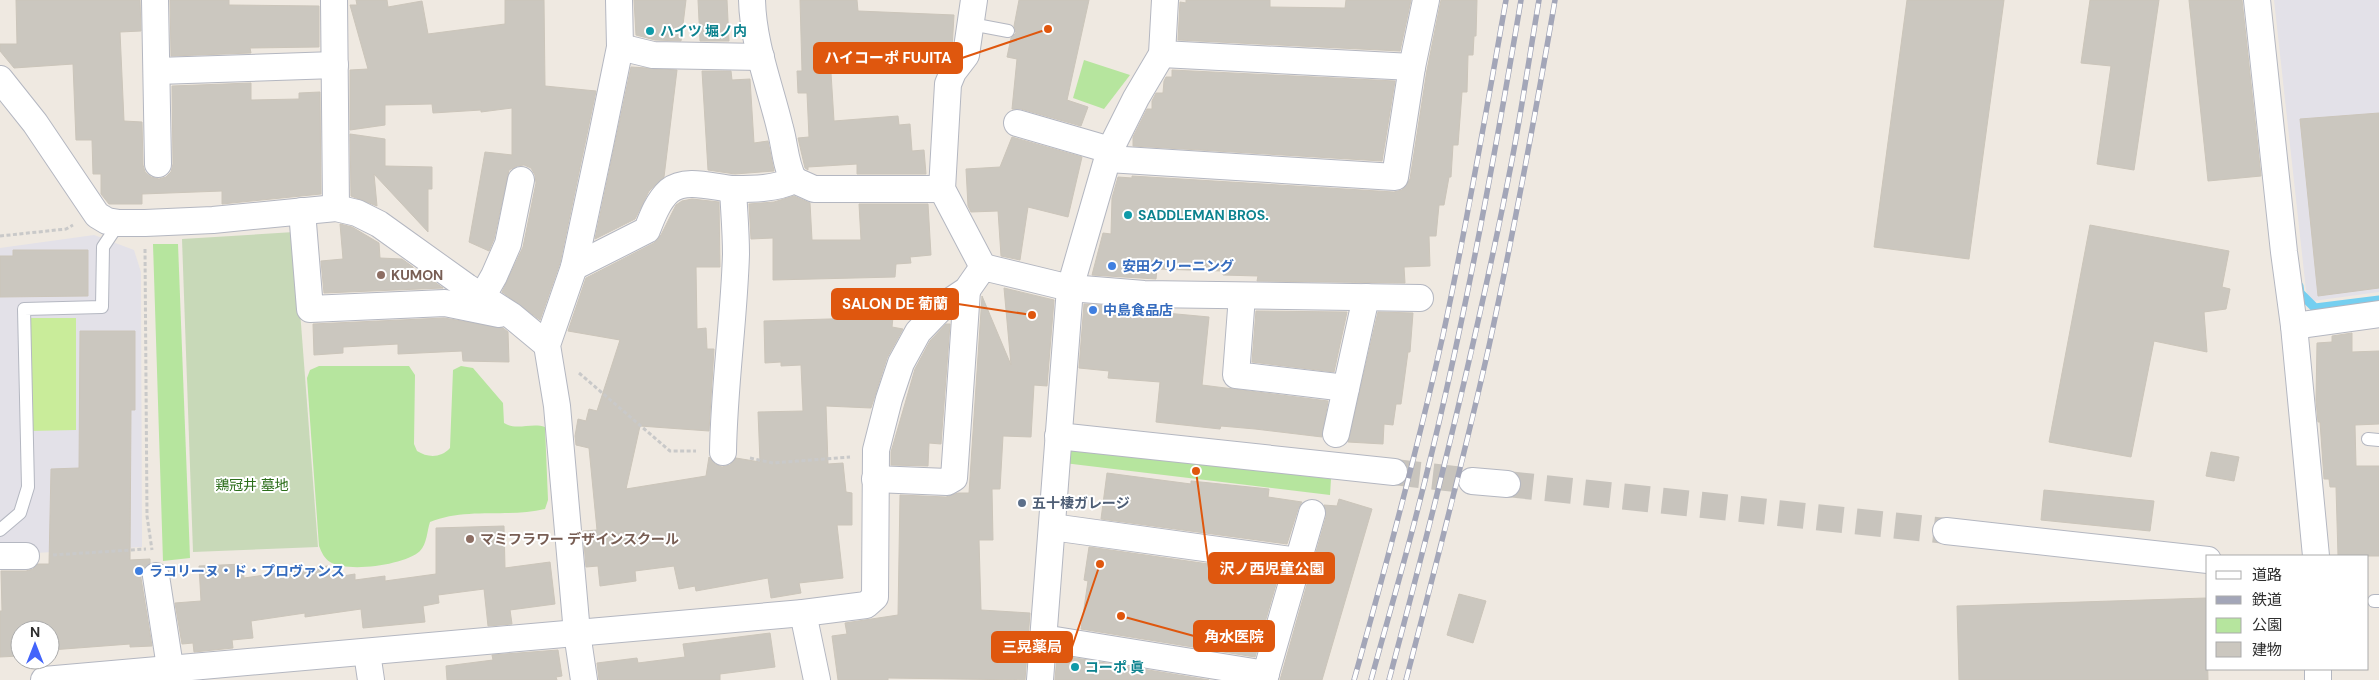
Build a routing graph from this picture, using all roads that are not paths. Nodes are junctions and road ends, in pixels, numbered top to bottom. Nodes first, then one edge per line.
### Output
1 (155, 0) edge
2 (334, 0) edge
3 (619, 0) edge
4 (752, 0) edge
5 (1165, 0) edge
6 (1426, 0) edge
7 (2257, 0) edge
8 (972, 12) edge
9 (1008, 31) dead end
10 (620, 47) junction
11 (1162, 54) junction
12 (761, 57) junction
13 (335, 65) junction
14 (1412, 67) junction
15 (157, 71) junction
16 (0, 78) edge
17 (1017, 122) dead end
18 (1109, 155) junction
19 (158, 164) dead end
20 (521, 180) dead end
21 (794, 180) junction
22 (733, 188) junction
23 (942, 189) junction
24 (336, 208) junction
25 (302, 211) junction
26 (108, 219) junction
27 (574, 267) junction
28 (983, 267) junction
29 (1070, 288) junction
30 (967, 290) junction
31 (1242, 296) junction
32 (482, 297) junction
33 (1366, 297) junction
34 (1420, 298) dead end
35 (2379, 314) edge
36 (512, 316) junction
37 (2294, 326) junction
38 (546, 345) junction
39 (880, 373) dead end
40 (1346, 388) junction
41 (881, 429) junction
42 (1336, 434) dead end
43 (1058, 436) junction
44 (723, 452) road end
45 (1394, 472) tunnel mouth
46 (875, 480) junction
47 (1472, 481) tunnel mouth
48 (1508, 484) tunnel mouth
49 (1312, 513) dead end
50 (1052, 527) junction
51 (0, 530) edge
52 (1946, 531) tunnel mouth
53 (2316, 555) edge
54 (0, 556) edge
55 (26, 556) road end
56 (2206, 560) edge
57 (1298, 562) junction
58 (156, 576) dead end
59 (803, 613) junction
60 (577, 633) junction
61 (1043, 638) junction
62 (367, 653) junction
63 (171, 675) edge
64 (1265, 677) edge
65 (44, 680) edge
66 (371, 680) edge
67 (584, 680) edge
68 (817, 680) edge
69 (1040, 680) edge

1 - 15 street
2 - 13 street
3 - 10 street
4 - 12 street
5 - 11 street
6 - 14 street
7 - 37 street
8 - 9 lane
8 - 23 street
10 - 12 street
10 - 27 street
11 - 14 street
11 - 18 street
12 - 21 street
13 - 15 street
13 - 24 street
14 - 18 street
15 - 19 street
16 - 26 street
17 - 18 street
18 - 29 street
20 - 32 street
21 - 22 street
21 - 23 street
22 - 27 street
22 - 44 street
23 - 28 street
24 - 25 street
24 - 32 street
25 - 26 street
25 - 36 street
26 - 51 lane
27 - 38 street
28 - 29 street
28 - 30 street
29 - 31 street
29 - 43 street
30 - 41 street
30 - 46 street
31 - 33 street
31 - 40 street
32 - 36 street
33 - 34 street
33 - 40 street
35 - 37 street
36 - 38 street
37 - 53 street
38 - 60 street
39 - 41 street
40 - 42 street
41 - 46 street
43 - 45 street
43 - 50 street
46 - 59 street
47 - 48 street
49 - 57 street
50 - 57 street
50 - 61 street
52 - 56 street
54 - 55 street
57 - 64 street
58 - 63 street
59 - 60 street
59 - 68 street
60 - 62 street
60 - 67 street
61 - 64 street
61 - 69 street
62 - 63 street
62 - 66 street
63 - 65 street

